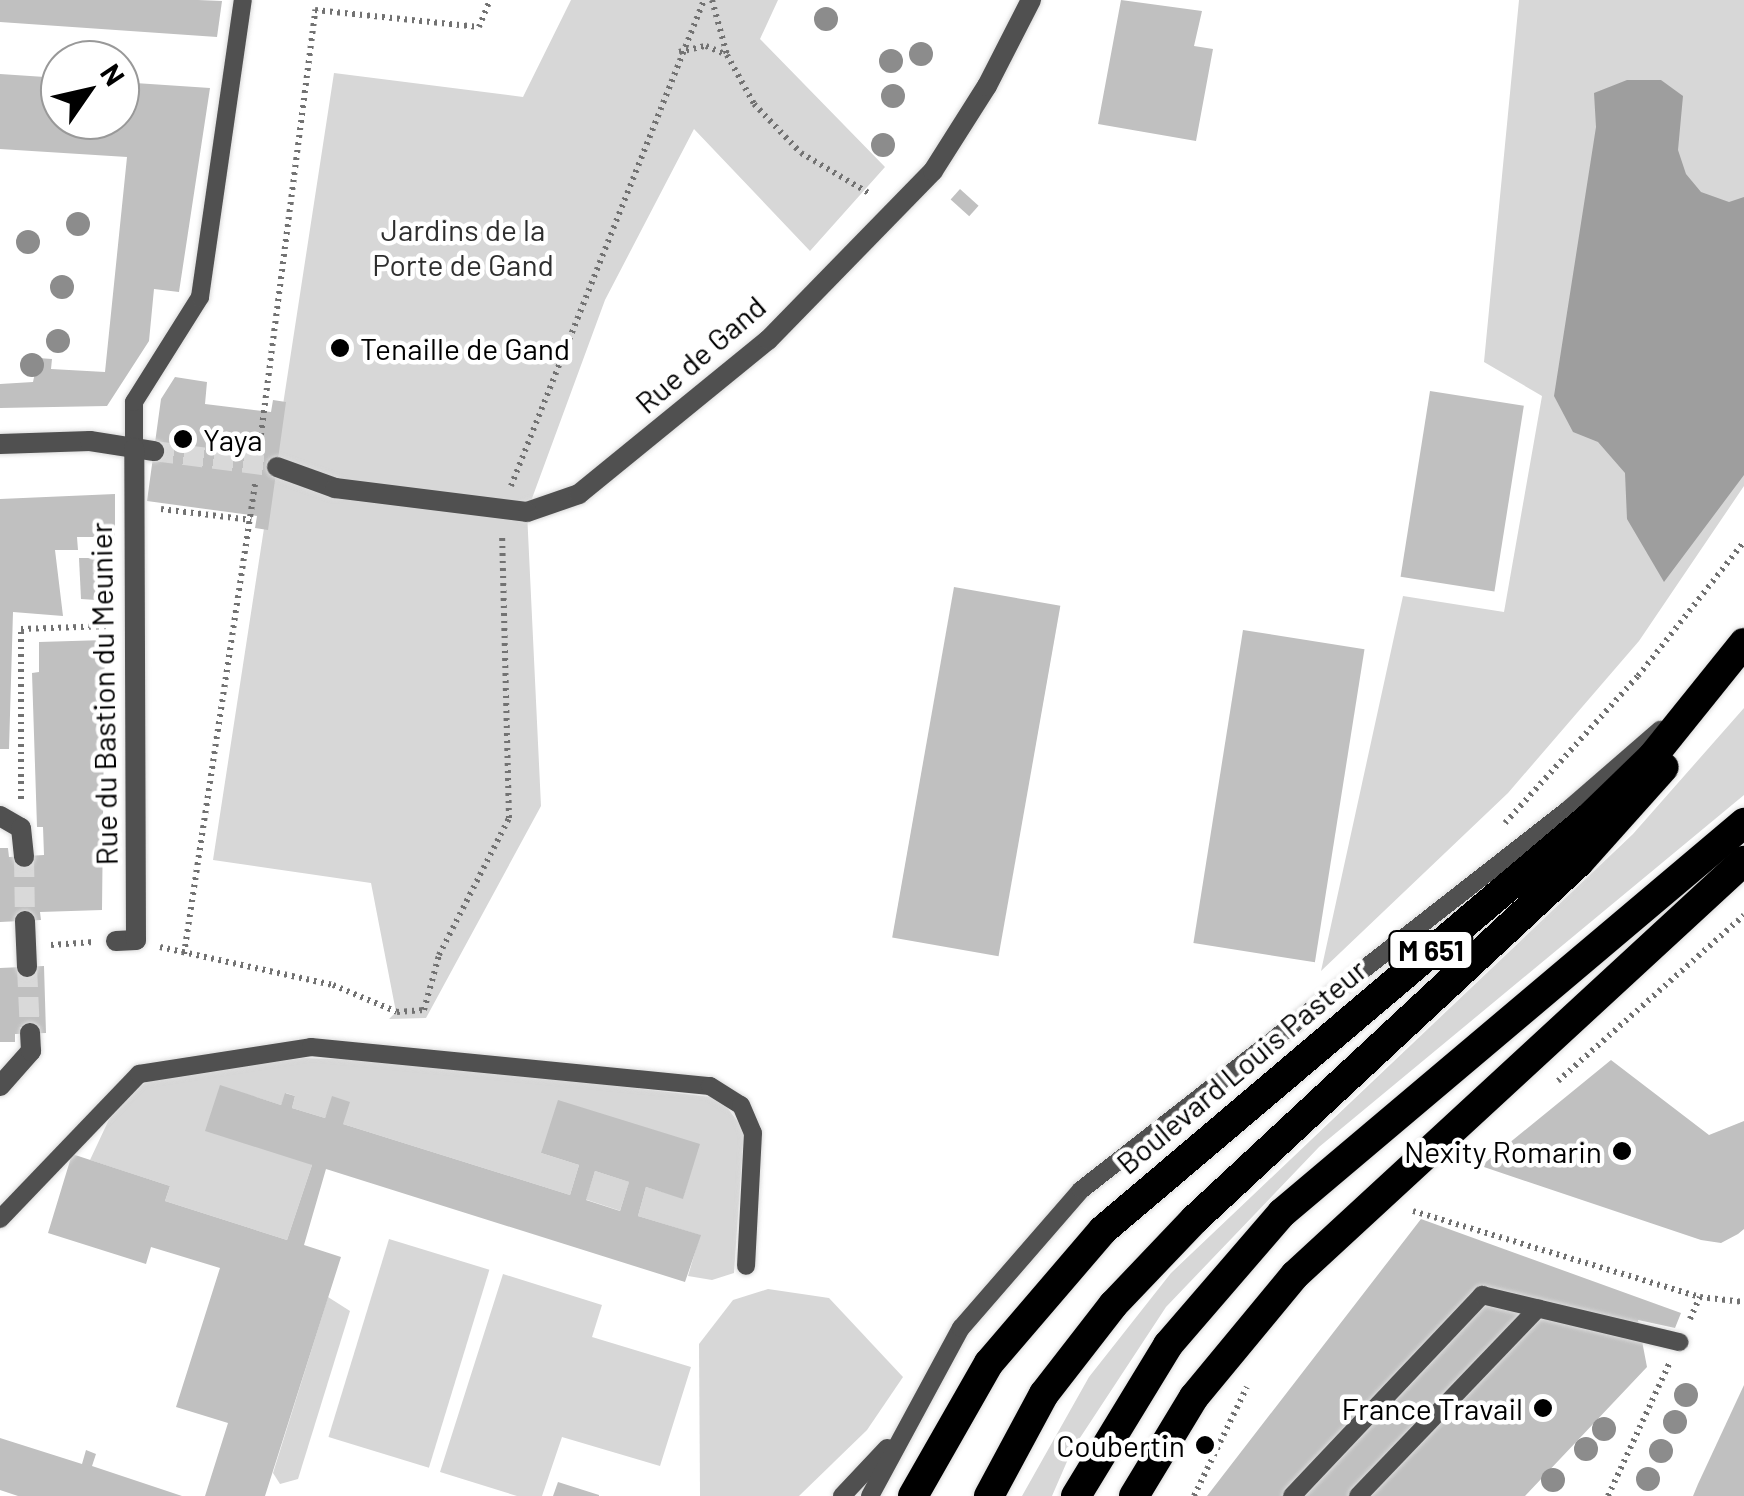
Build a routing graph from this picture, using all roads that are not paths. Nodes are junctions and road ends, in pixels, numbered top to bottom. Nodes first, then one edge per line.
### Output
1 (244, 0) edge
2 (1031, 0) edge
3 (0, 444) edge
4 (144, 449) junction
5 (276, 467) tunnel mouth
6 (1744, 643) edge
7 (1706, 690) junction
8 (0, 816) edge
9 (1744, 823) edge
10 (24, 856) tunnel mouth
11 (1744, 861) edge
12 (25, 921) tunnel mouth
13 (126, 940) road end
14 (27, 967) tunnel mouth
15 (30, 1034) tunnel mouth
16 (0, 1086) edge
17 (0, 1219) edge
18 (746, 1266) dead end
19 (1538, 1308) junction
20 (1670, 1340) road end
21 (901, 1433) junction
22 (842, 1496) edge
23 (870, 1496) edge
24 (913, 1496) edge
25 (989, 1496) edge
26 (1076, 1496) edge
27 (1134, 1496) edge
28 (1292, 1496) edge
29 (1358, 1496) edge

1 - 4 lane
2 - 5 street, Rue de Gand, bridge
3 - 4 street
4 - 13 street, Rue du Bastion du Meunier
6 - 7 highway, M 651
7 - 21 lane
7 - 24 highway, Boulevard Louis Pasteur / M 651
7 - 25 highway
8 - 10 street
9 - 26 highway
11 - 27 highway
12 - 14 street
15 - 16 street
17 - 18 lane
19 - 20 lane
19 - 28 lane
19 - 29 lane
21 - 22 lane
21 - 23 lane

